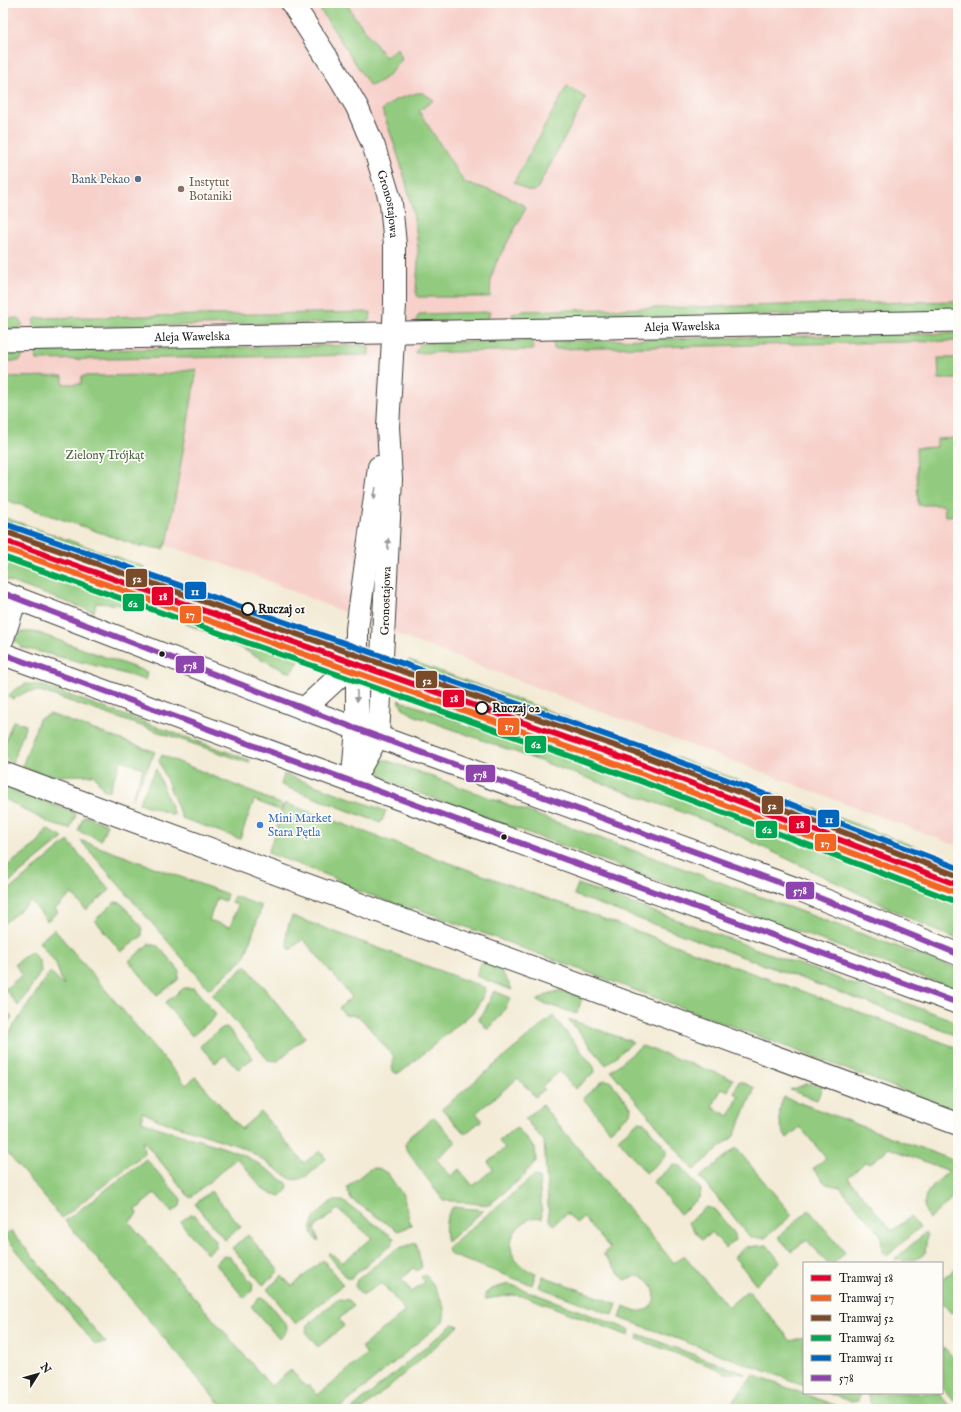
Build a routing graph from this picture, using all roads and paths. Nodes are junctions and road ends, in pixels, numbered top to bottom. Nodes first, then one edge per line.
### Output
1 (292, 3) edge
2 (958, 321) edge
3 (405, 332) dead end
4 (380, 333) dead end
5 (3, 340) edge
6 (388, 427) junction
7 (10, 595) edge
8 (357, 629) junction
9 (3, 638) edge
10 (3, 654) edge
11 (304, 709) junction
12 (357, 729) junction
13 (378, 736) junction
14 (3, 773) edge
15 (352, 782) junction
16 (958, 954) edge
17 (958, 1003) edge
18 (958, 1124) edge

1 - 6 street, Gronostajowa
2 - 3 street, Aleja Wawelska
4 - 5 street, Aleja Wawelska
6 -> 8 street, Gronostajowa
13 -> 6 street, Gronostajowa
7 - 9 street
7 - 11 street
8 - 11 street, Gronostajowa
8 -> 12 street, Gronostajowa
10 - 15 street
11 - 12 street
12 - 13 street
12 - 15 street, Gronostajowa
13 - 15 street, Gronostajowa
13 - 16 street
14 - 18 street
15 - 17 street

